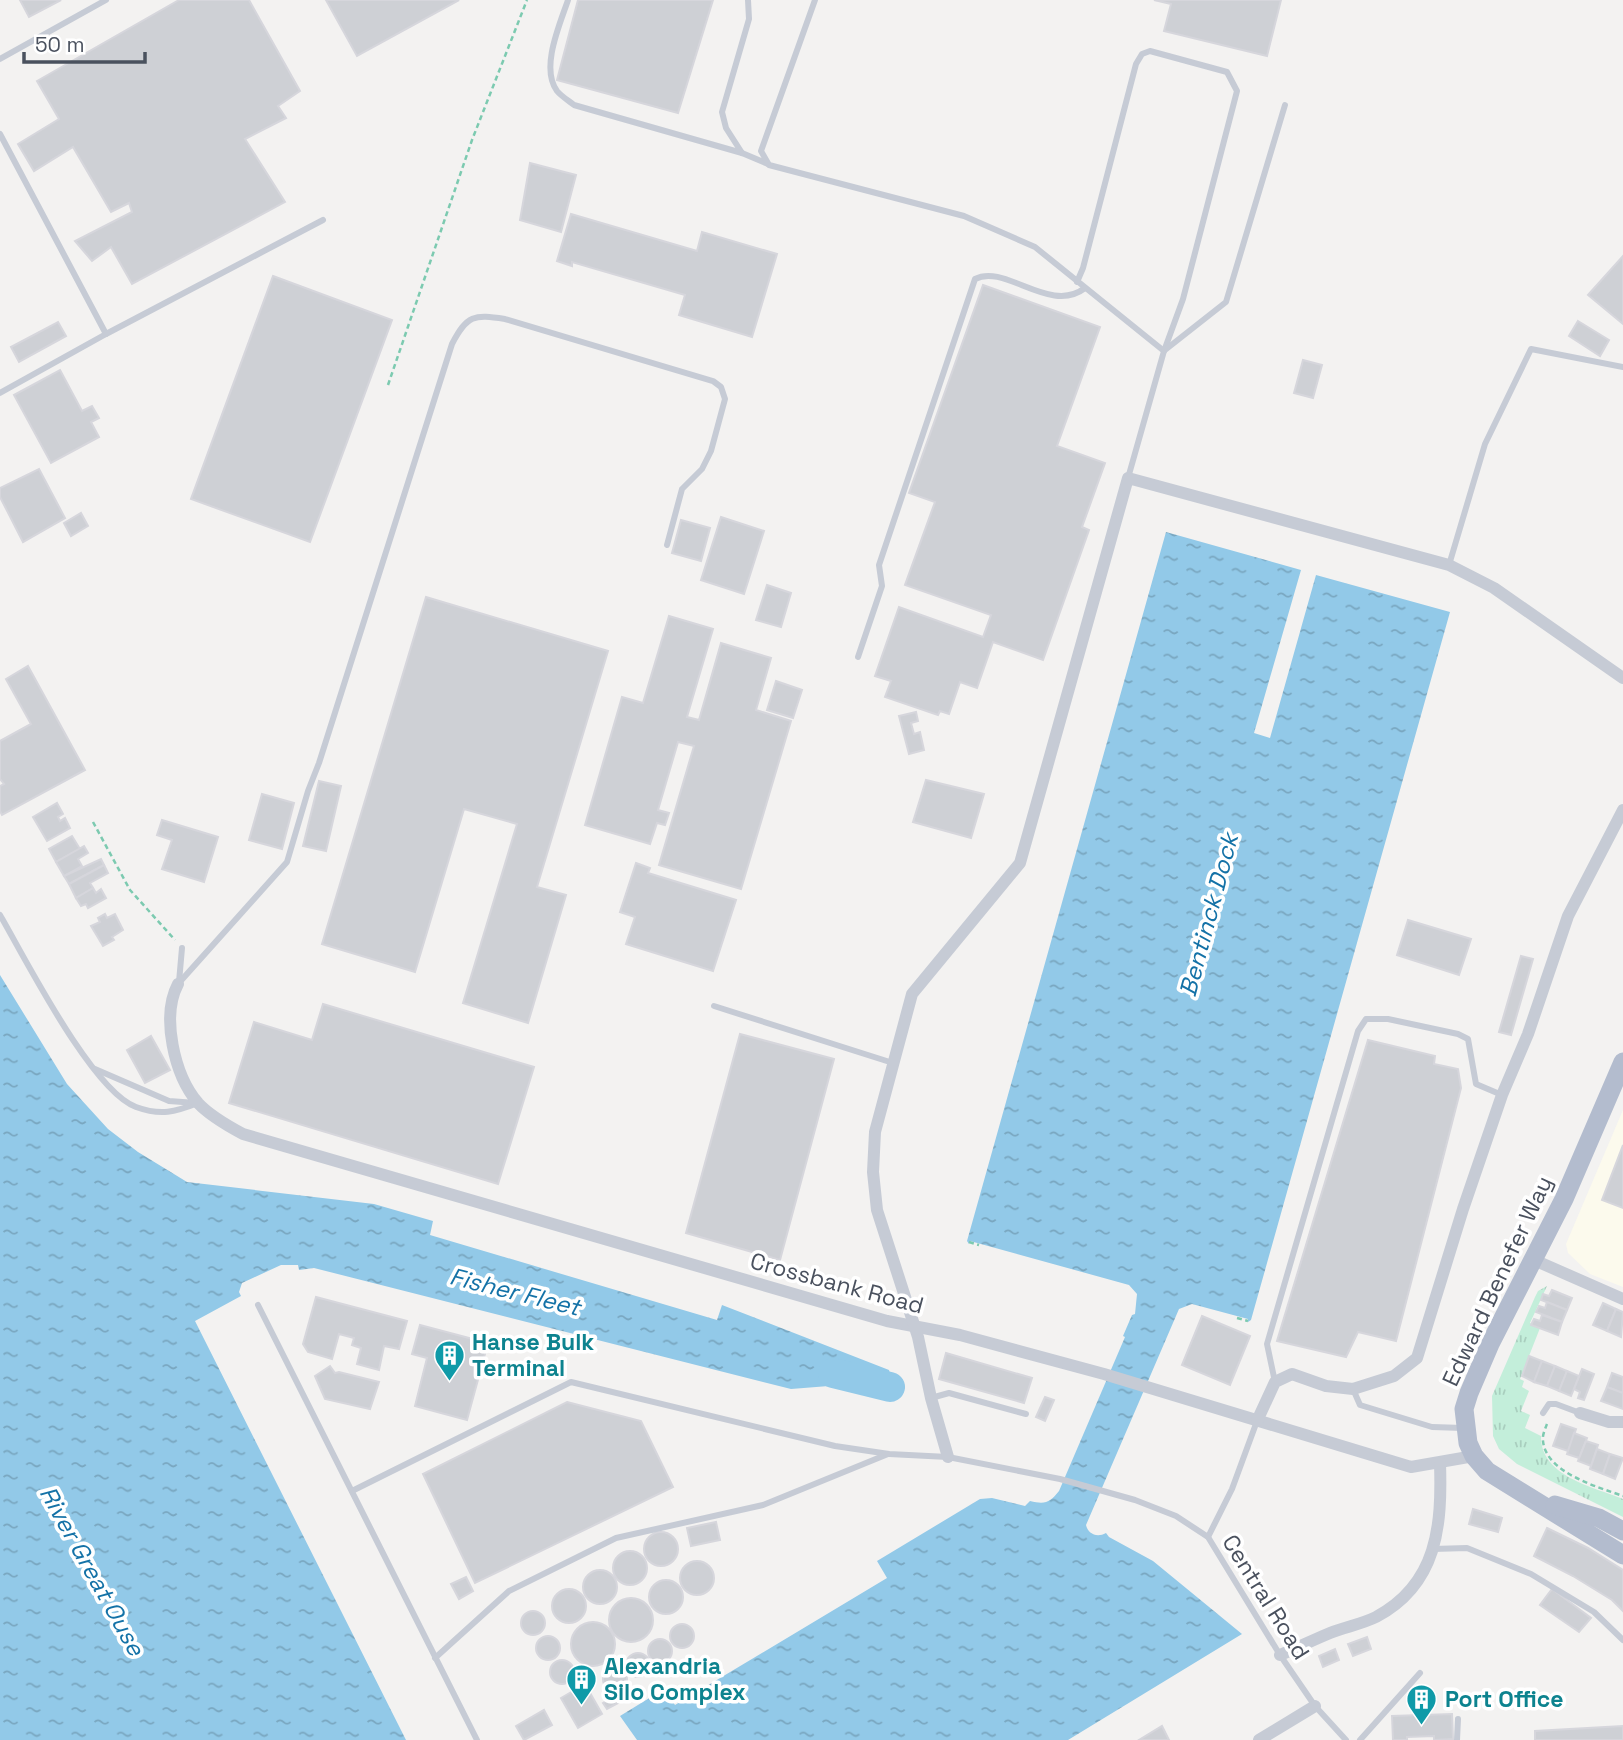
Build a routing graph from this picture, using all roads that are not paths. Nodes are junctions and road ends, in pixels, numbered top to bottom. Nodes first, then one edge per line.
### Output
1 (106, 0) edge
2 (568, 0) edge
3 (748, 0) edge
4 (815, 0) edge
5 (0, 59) edge
6 (1285, 105) dead end
7 (0, 134) edge
8 (742, 153) junction
9 (769, 165) junction
10 (323, 220) dead end
11 (1077, 282) junction
12 (1085, 288) junction
13 (106, 334) junction
14 (1164, 351) junction
15 (1623, 367) edge
16 (0, 393) edge
17 (1128, 478) junction
18 (667, 545) dead end
19 (1449, 565) junction
20 (858, 657) dead end
21 (1623, 678) edge
22 (1623, 810) edge
23 (0, 915) edge
24 (181, 948) road end
25 (178, 984) junction
26 (714, 1006) dead end
27 (1623, 1062) edge
28 (894, 1063) junction
29 (93, 1068) junction
30 (1502, 1095) junction
31 (198, 1103) junction
32 (1534, 1260) junction
33 (1623, 1299) edge
34 (258, 1305) dead end
35 (915, 1326) junction
36 (1275, 1382) junction
37 (1353, 1389) junction
38 (931, 1398) junction
39 (1543, 1413) road end
40 (1580, 1413) joint
41 (1026, 1415) dead end
42 (1258, 1421) junction
43 (1623, 1422) edge
44 (1466, 1428) junction
45 (889, 1454) junction
46 (1474, 1456) junction
47 (948, 1457) junction
48 (1440, 1463) junction
49 (352, 1491) junction
50 (1534, 1498) junction
51 (1623, 1531) edge
52 (1208, 1537) junction
53 (1433, 1549) junction
54 (1623, 1555) edge
55 (1623, 1640) edge
56 (1280, 1655) junction
57 (435, 1658) junction
58 (1420, 1673) dead end
59 (1315, 1706) junction
60 (1458, 1719) dead end
61 (477, 1740) edge
62 (1259, 1740) edge
63 (1346, 1740) edge
64 (1360, 1740) edge
65 (1457, 1740) edge

1 - 5 lane
2 - 8 lane
3 - 8 lane
4 - 9 lane
6 - 14 lane
7 - 13 lane
8 - 9 lane
9 - 11 lane
10 - 13 lane
11 - 12 lane
11 - 14 lane
12 - 14 lane
12 - 20 lane
13 - 16 lane
14 - 17 lane
15 - 19 lane
17 - 19 street
17 - 28 street
18 - 25 lane
19 - 21 street
22 - 30 street
23 - 29 lane
24 - 25 lane
25 - 31 street, Crossbank Road
26 - 28 lane
27 - 32 main road, Edward Benefer Way
28 - 35 street
29 - 31 lane
29 - 31 lane
30 - 36 lane
30 - 37 street
31 - 35 street, Crossbank Road
32 - 33 street
32 - 44 main road, Edward Benefer Way
34 - 49 lane
35 - 38 street
35 - 42 street, Crossbank Road
36 - 37 street
36 - 42 street
37 - 44 lane
38 - 41 lane
38 - 47 street
39 - 40 lane
40 - 43 street
42 - 48 street, Crossbank Road
42 - 52 lane
44 - 46 main road, Edward Benefer Way
45 - 47 lane, Central Road
45 - 49 lane, Central Road
45 - 57 lane
46 - 48 street, Crossbank Road
46 - 50 main road
47 - 52 lane, Central Road
48 - 53 street
49 - 57 lane
50 - 51 main road
50 - 54 main road
52 - 56 lane, Central Road
53 - 55 lane
53 - 56 street
56 - 59 lane, Central Road
57 - 61 lane
58 - 64 lane
59 - 62 street
59 - 63 lane, Central Road
60 - 65 lane

